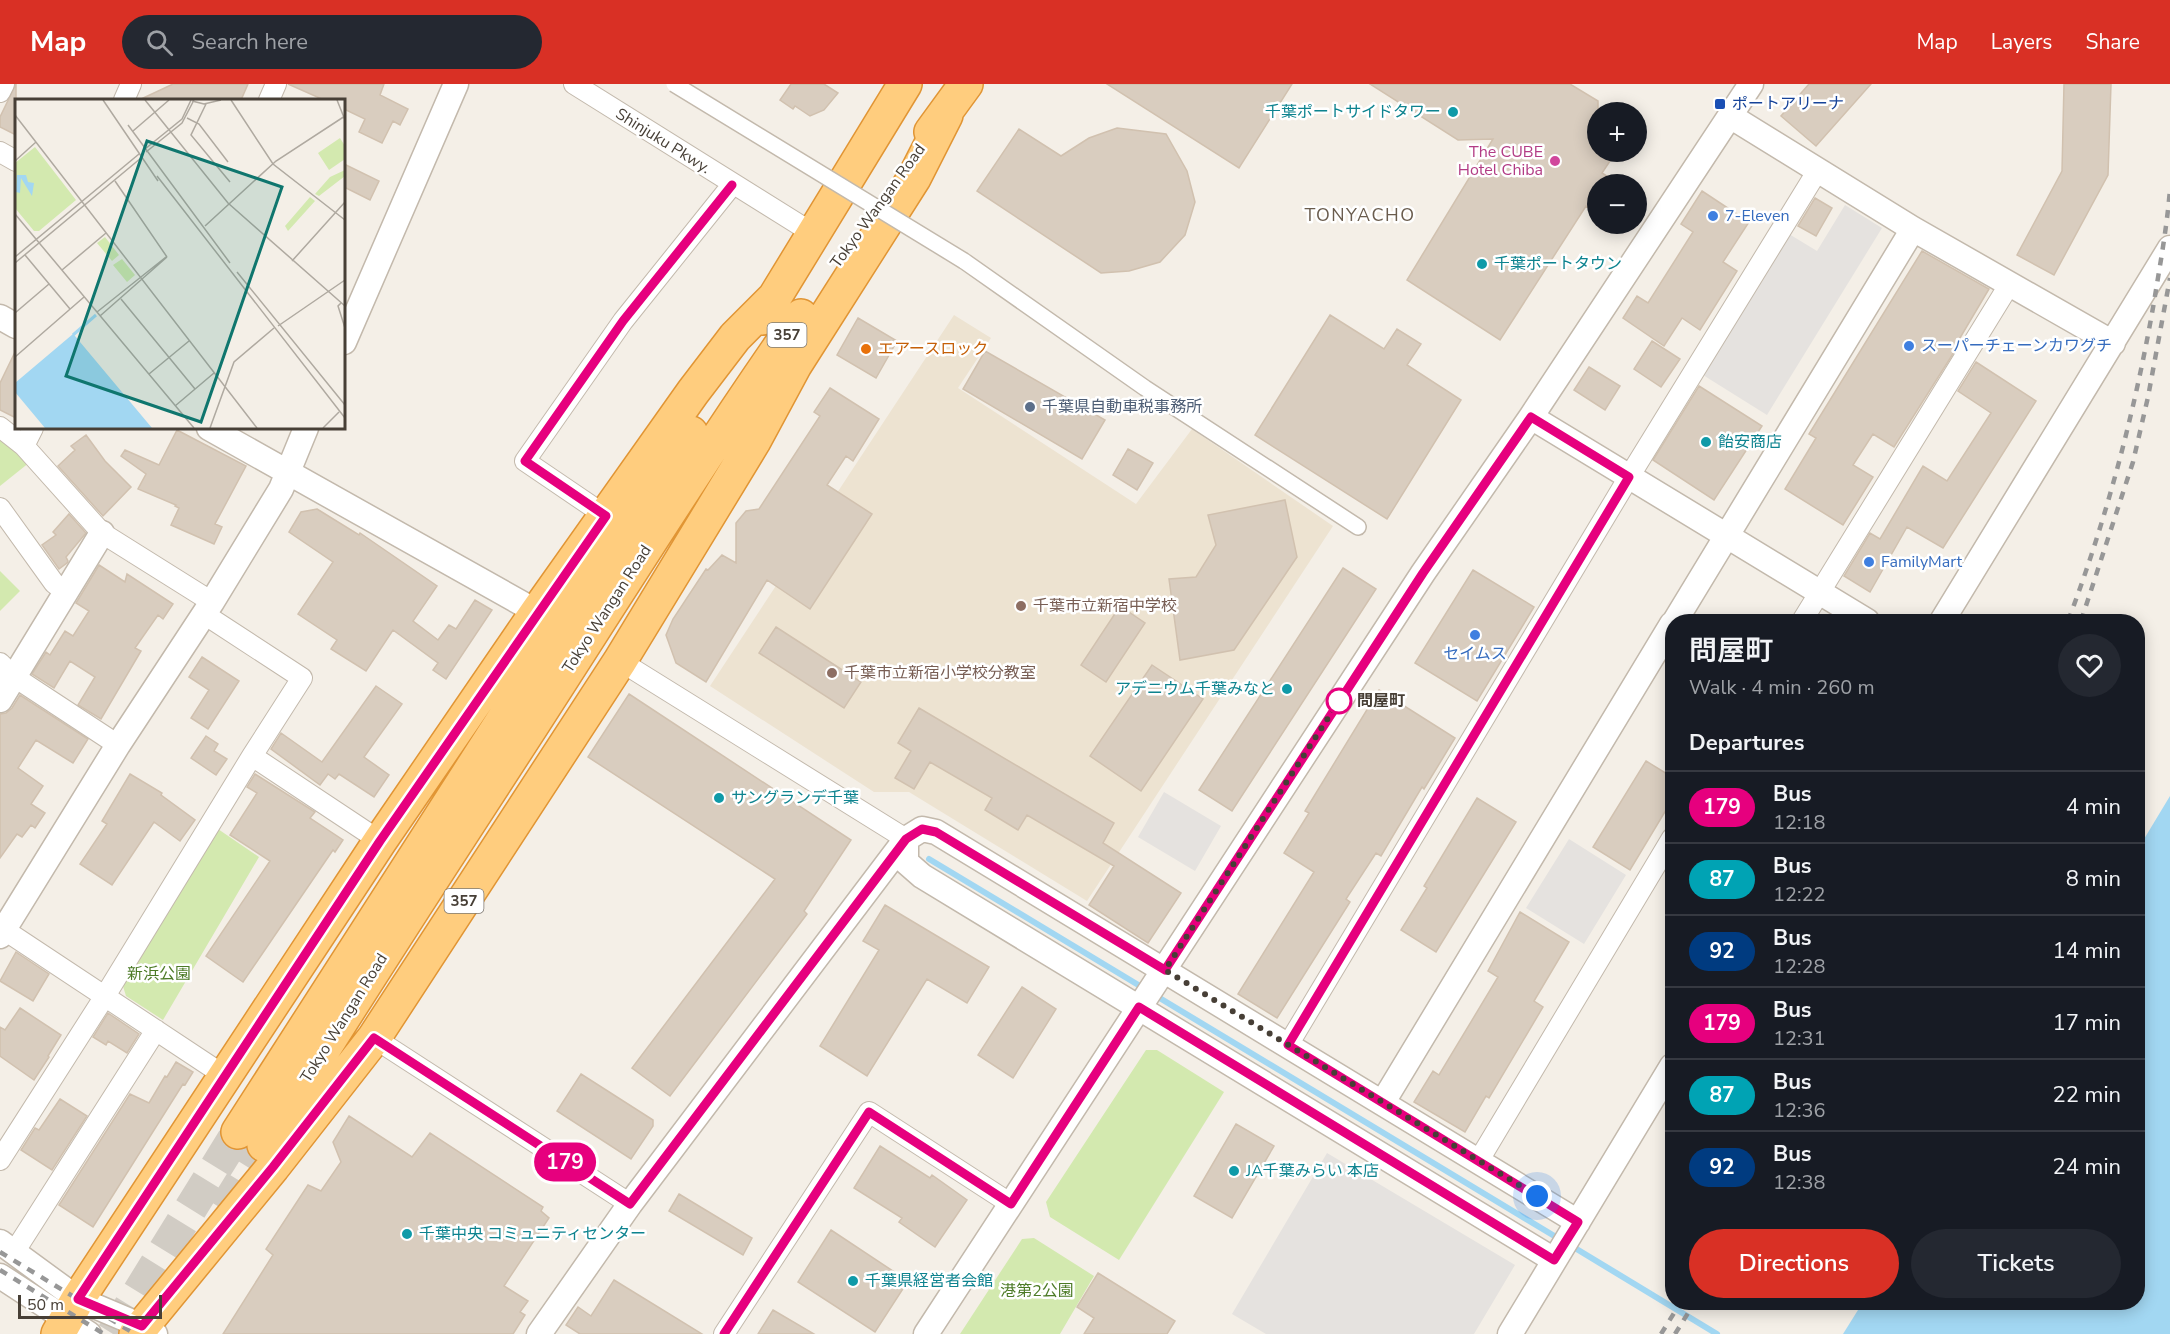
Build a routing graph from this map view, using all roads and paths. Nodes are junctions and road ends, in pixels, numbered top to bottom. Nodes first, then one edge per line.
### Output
1 (4, 84) edge
2 (131, 84) edge
3 (276, 84) edge
4 (456, 84) edge
5 (574, 84) edge
6 (674, 84) edge
7 (904, 84) edge
8 (966, 84) edge
9 (1751, 84) edge
10 (0, 92) edge
11 (124, 99) edge
12 (269, 99) edge
13 (946, 114) junction
14 (1730, 116) junction
15 (0, 152) edge
16 (15, 160) edge
17 (1818, 170) junction
18 (732, 185) junction
19 (1913, 229) junction
20 (814, 234) junction
21 (2170, 248) edge
22 (2009, 285) junction
23 (772, 299) junction
24 (0, 317) edge
25 (15, 325) edge
26 (345, 340) edge
27 (2113, 343) junction
28 (1531, 417) junction
29 (0, 427) edge
30 (32, 429) edge
31 (211, 429) edge
32 (306, 429) edge
33 (24, 446) junction
34 (288, 471) junction
35 (1629, 477) junction
36 (0, 508) edge
37 (606, 516) junction
38 (1358, 527) dead end
39 (102, 533) junction
40 (1726, 536) junction
41 (1820, 592) junction
42 (67, 593) junction
43 (208, 608) junction
44 (537, 612) junction
45 (1679, 614) edge
46 (1806, 614) edge
47 (1856, 614) edge
48 (1946, 614) edge
49 (1665, 638) edge
50 (620, 661) junction
51 (7, 670) edge
52 (0, 700) edge
53 (118, 745) junction
54 (252, 756) junction
55 (906, 839) junction
56 (380, 841) junction
57 (1665, 850) edge
58 (1, 931) edge
59 (1165, 970) junction
60 (105, 996) junction
61 (1139, 1007) junction
62 (156, 1030) junction
63 (374, 1038) junction
64 (1288, 1045) junction
65 (225, 1076) junction
66 (1665, 1078) edge
67 (1383, 1102) junction
68 (0, 1160) edge
69 (1479, 1160) junction
70 (630, 1204) junction
71 (1011, 1204) junction
72 (1566, 1241) junction
73 (10, 1243) edge
74 (0, 1276) edge
75 (73, 1322) edge
76 (144, 1331) edge
77 (539, 1334) edge
78 (724, 1334) edge
79 (926, 1334) edge
80 (1510, 1334) edge

1 - 10 street
2 - 11 street
3 - 12 street
4 - 26 street
5 - 18 street, Shinjuku Pkwy.
6 - 38 street, bridge
7 - 20 highway, Tokyo Wangan Road / 357
8 - 13 highway, Tokyo Wangan Road / 357
9 - 14 street
13 - 23 highway, Tokyo Wangan Road / 357
13 - 50 highway, 357
14 - 17 street
14 - 28 street
15 - 16 street
17 - 19 street
17 - 35 street
18 - 20 street, Shinjuku Pkwy.
18 - 37 street
19 - 22 street
19 - 40 street
20 - 23 highway, Tokyo Wangan Road / 357
21 - 27 street
22 - 27 street
22 - 41 street
23 - 37 highway, 357
24 - 25 street
27 - 48 street
28 - 35 street
28 - 59 street
29 - 33 street
30 - 33 street
31 - 34 street
32 - 34 street
33 - 39 street
34 - 43 street
34 - 44 street
35 - 40 street
35 - 64 street
36 - 42 street
37 - 44 highway, 357
39 - 42 street
39 - 43 street
40 - 41 street
40 - 45 street
41 - 46 street
41 - 47 street
42 - 51 street
43 - 53 street
43 - 54 street
44 - 56 highway, 357
49 - 67 street
50 - 55 street
50 - 63 highway, 357
51 - 52 street
51 - 53 street
53 - 58 street
54 - 56 street
54 - 60 street
55 - 59 street
55 - 61 street
55 - 70 street
56 - 65 highway, 357
57 - 69 street
58 - 60 street
59 - 61 street
59 - 64 street
60 - 62 street
60 - 68 street
61 - 71 street
61 - 72 street
62 - 65 street
62 - 73 street
63 - 70 street
63 - 76 highway, 357
64 - 67 street
65 - 75 highway, 357
66 - 72 street
67 - 69 street
69 - 72 street
70 - 77 street
71 - 78 street
71 - 79 street
72 - 80 street
73 - 75 street
74 - 75 street
75 - 76 street

